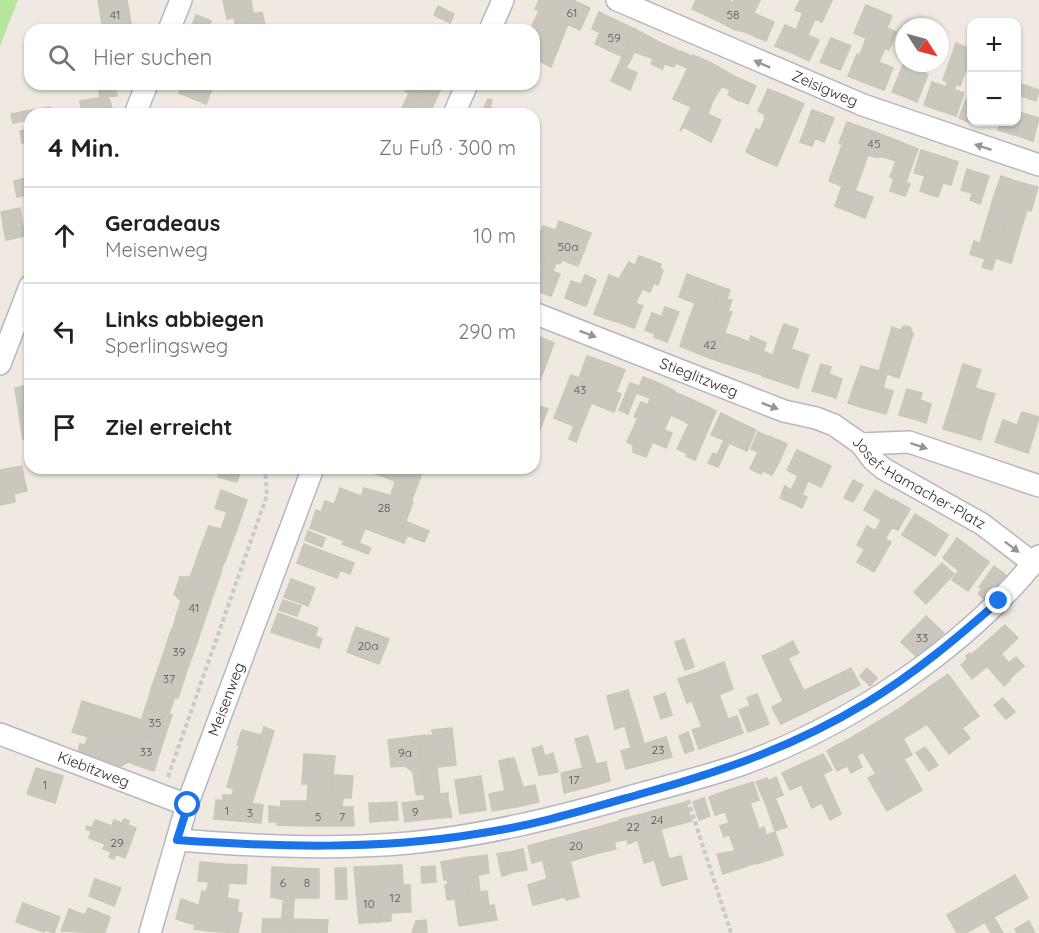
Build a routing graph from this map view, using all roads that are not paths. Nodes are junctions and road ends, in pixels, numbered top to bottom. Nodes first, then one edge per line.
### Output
1 (181, 0) edge
2 (503, 0) edge
3 (616, 0) edge
4 (171, 24) edge
5 (493, 24) edge
6 (145, 90) edge
7 (464, 90) edge
8 (137, 108) edge
9 (457, 108) edge
10 (1039, 165) edge
11 (24, 302) edge
12 (540, 315) edge
13 (0, 364) edge
14 (861, 444) junction
15 (311, 474) edge
16 (1039, 486) edge
17 (1036, 559) edge
18 (0, 734) edge
19 (188, 805) junction
20 (177, 840) junction
21 (150, 933) edge

1 - 4 street
2 - 5 street
10 -> 3 street, Zeisigweg
6 - 8 street
7 - 9 street
11 - 13 street
12 -> 14 street, Stieglitzweg
14 -> 16 street, Josef-Hamacher-Platz
14 -> 17 street, Josef-Hamacher-Platz
15 - 19 street, Meisenweg
17 - 20 street
18 - 19 street, Kiebitzweg
19 - 20 street, Meisenweg
20 - 21 street, Meisenweg

